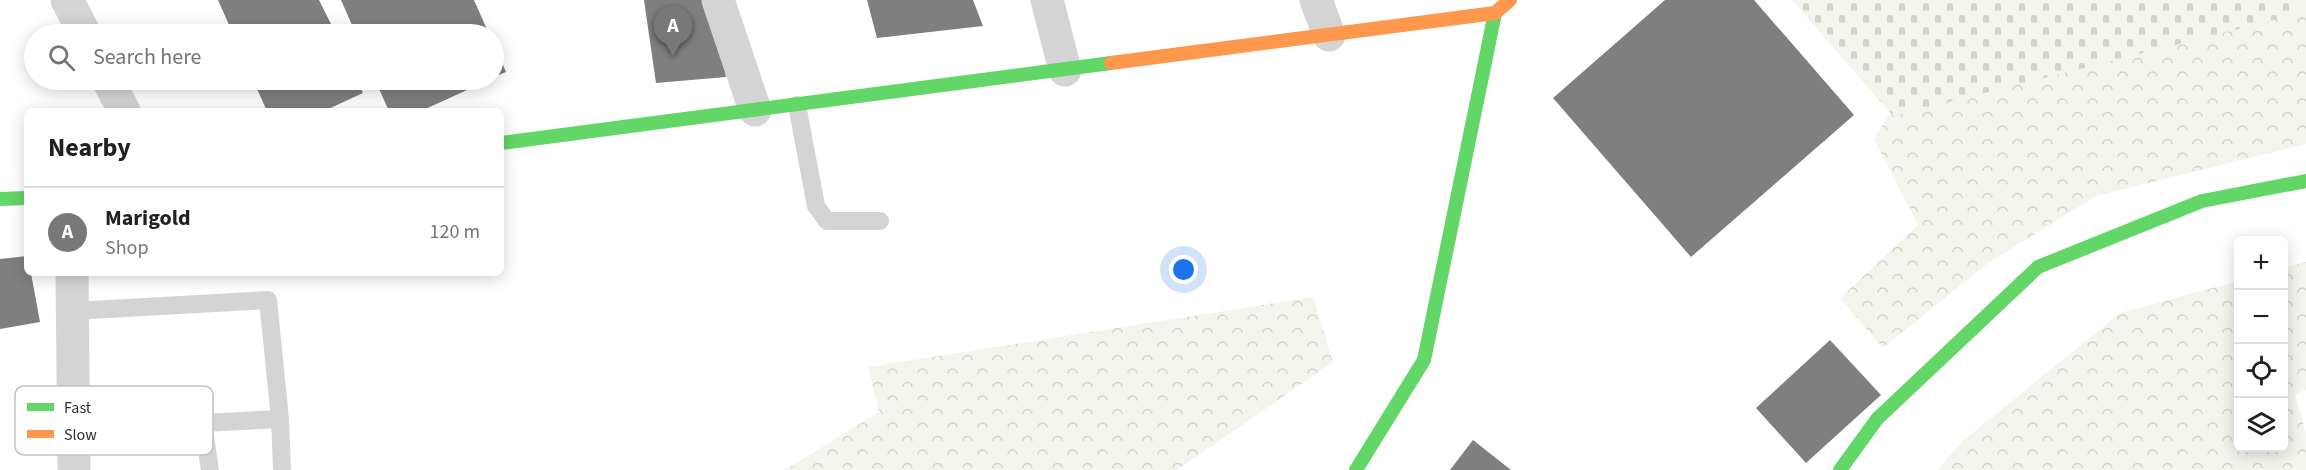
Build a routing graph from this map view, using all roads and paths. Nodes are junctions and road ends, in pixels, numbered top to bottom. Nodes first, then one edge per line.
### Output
1 (67, 0) edge
2 (718, 0) edge
3 (1047, 0) edge
4 (1316, 0) edge
5 (1510, 0) edge
6 (1495, 13) junction
7 (80, 24) edge
8 (1329, 35) junction
9 (1065, 70) junction
10 (113, 90) edge
11 (797, 105) junction
12 (122, 108) edge
13 (755, 110) junction
14 (504, 143) edge
15 (2306, 181) edge
16 (24, 198) edge
17 (0, 199) edge
18 (880, 221) dead end
19 (72, 276) edge
20 (73, 310) junction
21 (73, 386) edge
22 (280, 419) junction
23 (213, 422) edge
24 (74, 455) edge
25 (208, 455) edge
26 (74, 470) edge
27 (210, 470) edge
28 (282, 470) edge
29 (1356, 470) edge
30 (1840, 470) edge

1 - 7 street
2 - 13 street
3 - 9 street
4 - 8 street
5 - 6 main road
6 - 8 main road
6 - 29 main road
8 - 9 main road
9 - 11 main road
10 - 12 street
11 - 13 main road
11 - 18 lane
13 - 14 main road
15 - 30 main road
16 - 17 main road
19 - 20 street
20 - 21 street
20 - 22 lane
22 - 23 lane
22 - 28 lane
24 - 26 street
25 - 27 lane

